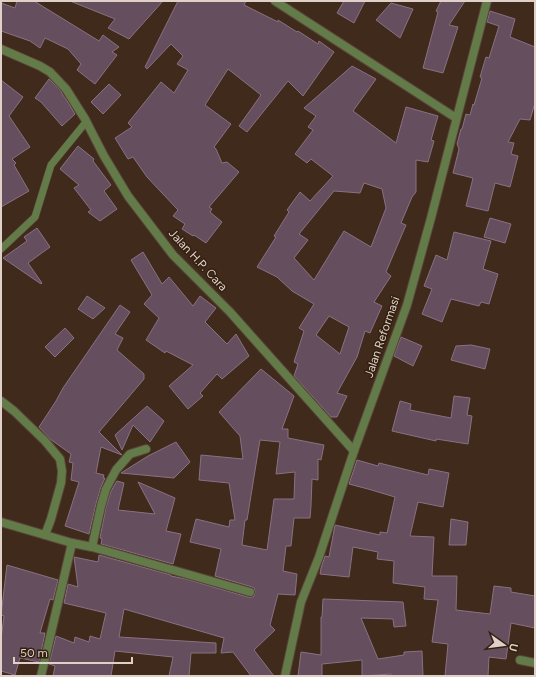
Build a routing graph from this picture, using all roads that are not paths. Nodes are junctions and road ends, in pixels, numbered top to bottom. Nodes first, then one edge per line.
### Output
1 (275, 1) edge
2 (487, 1) edge
3 (1, 49) edge
4 (456, 118) junction
5 (86, 122) junction
6 (1, 249) edge
7 (1, 401) edge
8 (146, 449) dead end
9 (354, 451) junction
10 (1, 522) edge
11 (45, 535) junction
12 (72, 542) junction
13 (92, 547) junction
14 (250, 592) dead end
15 (520, 660) dead end
16 (535, 663) edge
17 (41, 676) edge
18 (285, 676) edge

1 - 4 street
2 - 4 street, Jalan Reformasi
3 - 5 street, Jalan H.P. Cara
4 - 9 street, Jalan Reformasi
5 - 6 lane
5 - 9 street, Jalan H.P. Cara
7 - 11 street
8 - 13 street
9 - 18 street, Jalan Reformasi
10 - 11 street
11 - 12 street
12 - 13 street
12 - 17 street
13 - 14 street
15 - 16 street

